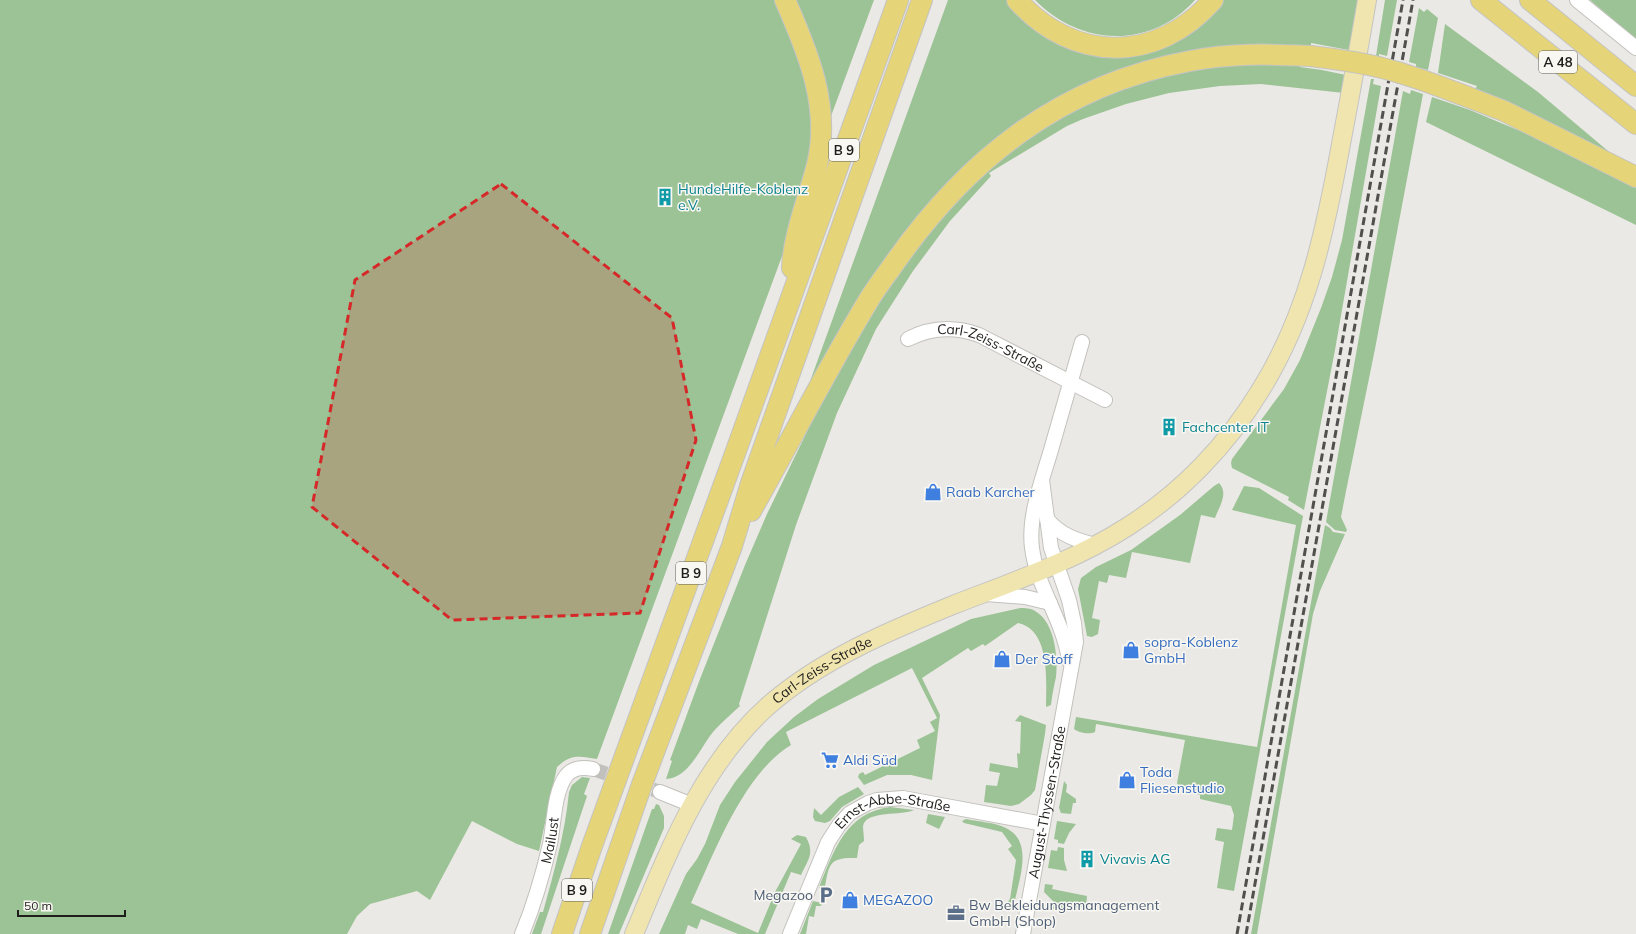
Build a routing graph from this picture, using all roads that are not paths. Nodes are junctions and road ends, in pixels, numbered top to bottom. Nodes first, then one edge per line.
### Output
1 (786, 0) edge
2 (898, 0) edge
3 (922, 0) edge
4 (936, 0) edge
5 (1017, 0) edge
6 (1213, 0) edge
7 (1367, 0) edge
8 (1481, 0) edge
9 (1530, 0) edge
10 (1577, 0) edge
11 (1636, 48) edge
12 (894, 79) junction
13 (1636, 86) edge
14 (1636, 124) edge
15 (1636, 177) edge
16 (790, 300) junction
17 (908, 339) dead end
18 (1082, 342) dead end
19 (1070, 383) junction
20 (1105, 400) dead end
21 (1042, 480) junction
22 (1047, 519) junction
23 (1096, 545) junction
24 (732, 546) junction
25 (1056, 564) junction
26 (1038, 572) junction
27 (982, 594) junction
28 (1050, 603) junction
29 (1071, 671) junction
30 (593, 769) tunnel mouth
31 (660, 792) tunnel mouth
32 (692, 805) junction
33 (1043, 824) junction
34 (522, 934) edge
35 (562, 934) edge
36 (590, 934) edge
37 (634, 934) edge
38 (790, 934) edge
39 (1023, 934) edge

1 - 16 highway
2 - 16 highway, B 9
3 - 12 highway, B 9
4 - 12 highway
5 - 6 highway
7 - 23 main road, Carl-Zeiss-Straße
8 - 14 highway, A 48
9 - 13 highway, A 48
10 - 11 street
12 - 24 highway, B 9
15 - 24 highway, bridge
16 - 35 highway, B 9
17 - 19 street, Carl-Zeiss-Straße
18 - 19 street
19 - 20 street, Carl-Zeiss-Straße
19 - 21 street
21 - 22 street
21 - 26 street
22 - 23 street
22 - 25 street
23 - 25 main road, Carl-Zeiss-Straße
24 - 36 highway, B 9
25 - 26 main road, Carl-Zeiss-Straße
25 - 29 street, August-Thyssen-Straße
26 - 27 main road, Carl-Zeiss-Straße
26 - 28 street, August-Thyssen-Straße
27 - 28 street
27 - 32 main road, Carl-Zeiss-Straße
28 - 29 street, August-Thyssen-Straße
29 - 33 street, August-Thyssen-Straße
30 - 34 street, Mailust
31 - 32 street
32 - 37 main road, Carl-Zeiss-Straße
33 - 38 street, Ernst-Abbe-Straße
33 - 39 street, August-Thyssen-Straße

